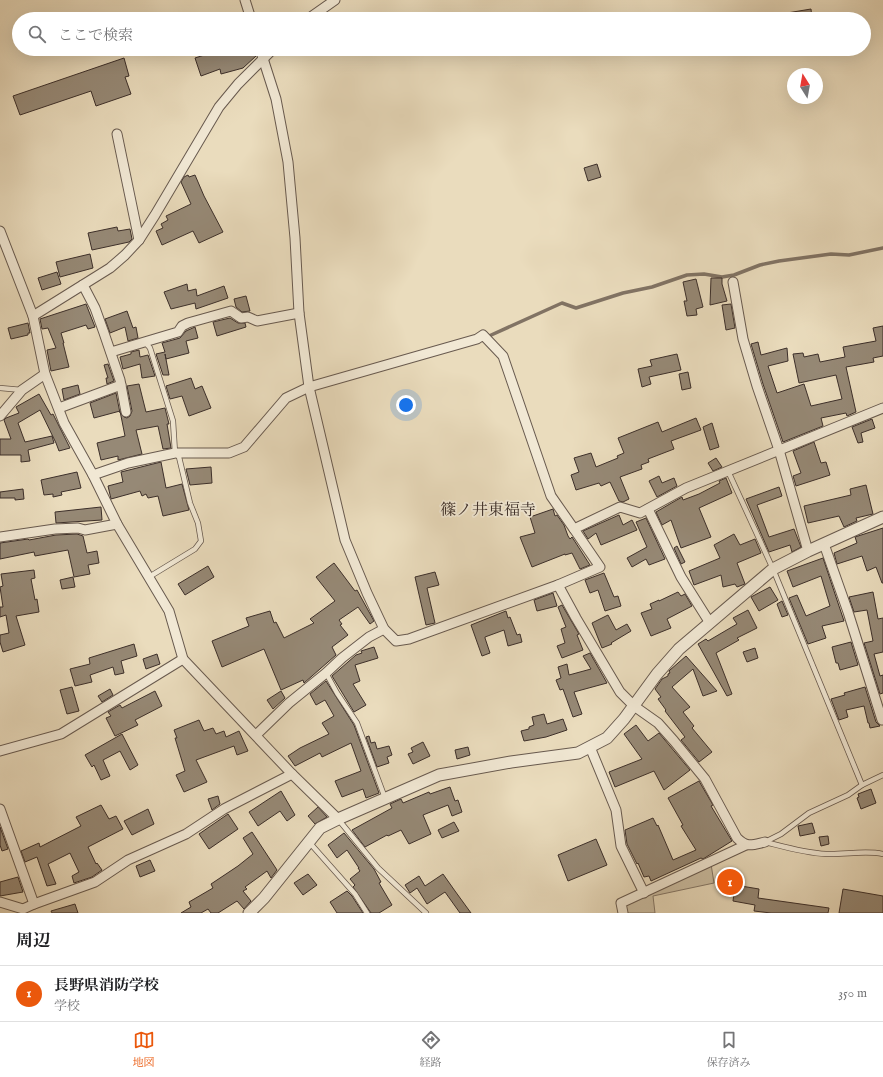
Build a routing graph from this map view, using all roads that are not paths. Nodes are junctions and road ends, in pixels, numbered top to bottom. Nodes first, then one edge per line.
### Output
1 (245, 0) edge
2 (335, 0) edge
3 (249, 12) edge
4 (318, 12) edge
5 (259, 56) edge
6 (262, 56) edge
7 (117, 134) dead end
8 (0, 231) edge
9 (139, 240) junction
10 (733, 282) dead end
11 (83, 285) junction
12 (298, 313) junction
13 (33, 316) junction
14 (145, 342) junction
15 (111, 352) junction
16 (45, 374) junction
17 (121, 385) junction
18 (309, 387) junction
19 (0, 388) edge
20 (22, 390) junction
21 (59, 408) junction
22 (883, 408) edge
23 (126, 412) dead end
24 (0, 416) edge
25 (779, 450) junction
26 (175, 454) junction
27 (728, 471) junction
28 (93, 475) junction
29 (648, 509) junction
30 (883, 517) edge
31 (117, 524) junction
32 (574, 529) junction
33 (0, 538) edge
34 (824, 544) junction
35 (808, 551) junction
36 (773, 569) junction
37 (150, 577) junction
38 (558, 585) junction
39 (710, 623) junction
40 (384, 630) junction
41 (183, 659) junction
42 (326, 673) junction
43 (634, 706) junction
44 (882, 721) edge
45 (256, 735) junction
46 (590, 747) junction
47 (0, 751) edge
48 (292, 774) junction
49 (883, 775) edge
50 (862, 785) junction
51 (385, 798) junction
52 (0, 809) edge
53 (338, 819) junction
54 (309, 842) junction
55 (765, 842) junction
56 (746, 845) junction
57 (883, 854) edge
58 (644, 893) junction
59 (0, 902) edge
60 (34, 904) junction
61 (24, 911) edge
62 (250, 913) edge
63 (367, 913) edge
64 (426, 913) edge
65 (623, 913) edge

1 - 3 street
2 - 4 street
5 - 9 street
6 - 12 street
7 - 9 street
8 - 13 street
9 - 11 street
10 - 25 street
11 - 13 street
11 - 15 street
12 - 14 street
12 - 18 street
13 - 16 street
14 - 15 street
14 - 26 lane
15 - 17 street
16 - 20 street
16 - 21 street
17 - 21 street
17 - 23 street
18 - 26 street
18 - 32 street
18 - 40 street
19 - 20 lane
20 - 24 street
21 - 28 street
22 - 25 street
25 - 27 street
25 - 35 street
26 - 28 street
26 - 37 lane
27 - 29 street
27 - 36 lane
28 - 31 street
29 - 32 street
29 - 39 street
30 - 34 street
31 - 33 street
31 - 37 street
32 - 38 street
34 - 35 street
34 - 44 street
35 - 36 street
36 - 39 street
36 - 50 lane
37 - 41 street
38 - 40 street
38 - 43 street
39 - 43 street
40 - 42 street
41 - 45 street
41 - 47 street
42 - 45 street
42 - 51 lane
43 - 46 street
43 - 56 street
45 - 48 street
46 - 51 street
46 - 58 street
48 - 53 street
48 - 60 street
49 - 50 lane
50 - 55 lane
51 - 53 street
52 - 60 street
53 - 54 street
53 - 64 lane
54 - 62 street
54 - 63 lane
55 - 56 street
55 - 57 lane
56 - 58 street
58 - 65 street
59 - 61 street
60 - 61 street

